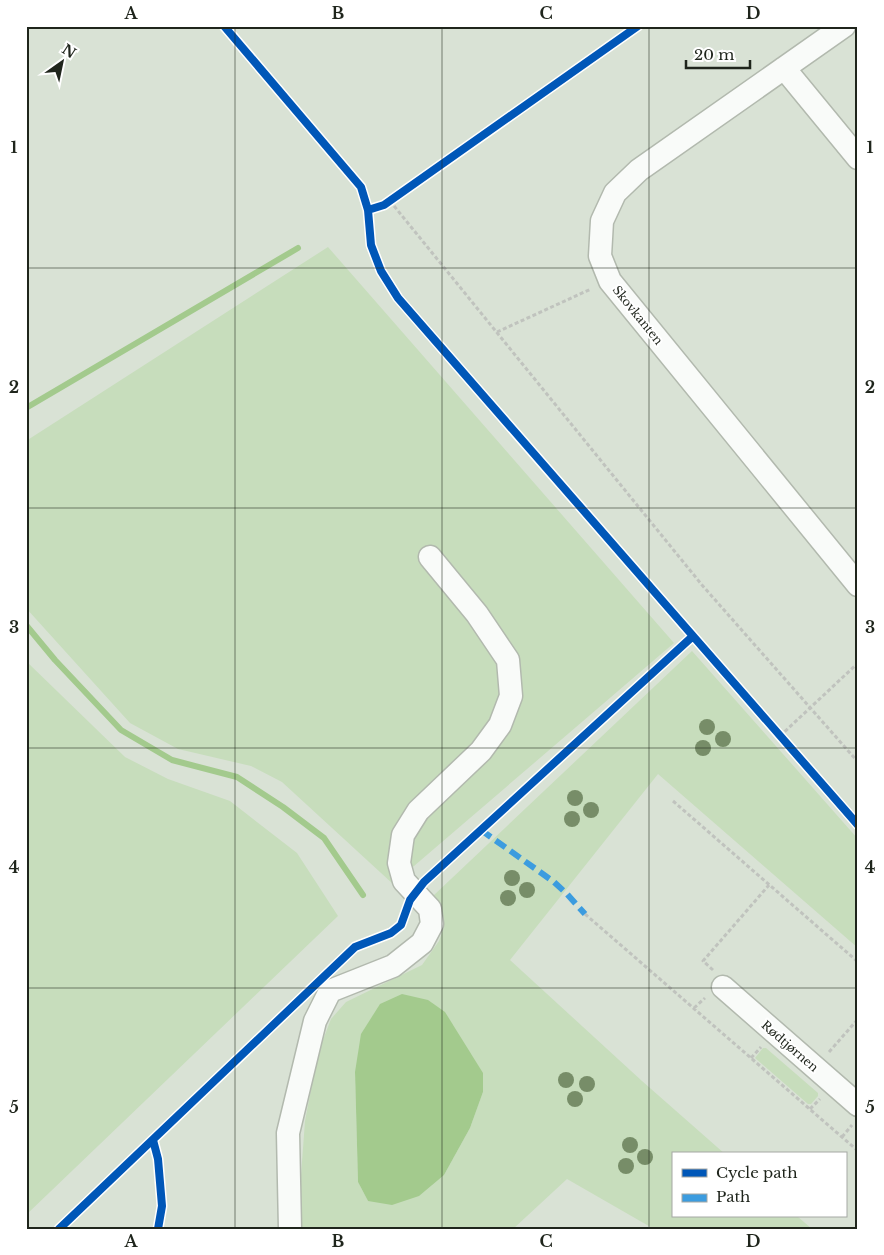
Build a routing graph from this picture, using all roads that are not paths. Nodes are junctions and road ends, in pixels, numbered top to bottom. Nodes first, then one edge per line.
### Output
1 (844, 26) edge
2 (784, 68) junction
3 (858, 158) edge
4 (430, 556) dead end
5 (858, 585) edge
6 (723, 987) road end
7 (858, 1105) edge
8 (290, 1229) edge

1 - 2 street, Skovkanten
2 - 3 street
2 - 5 street, Skovkanten
4 - 8 street
6 - 7 street, Rødtjørnen

